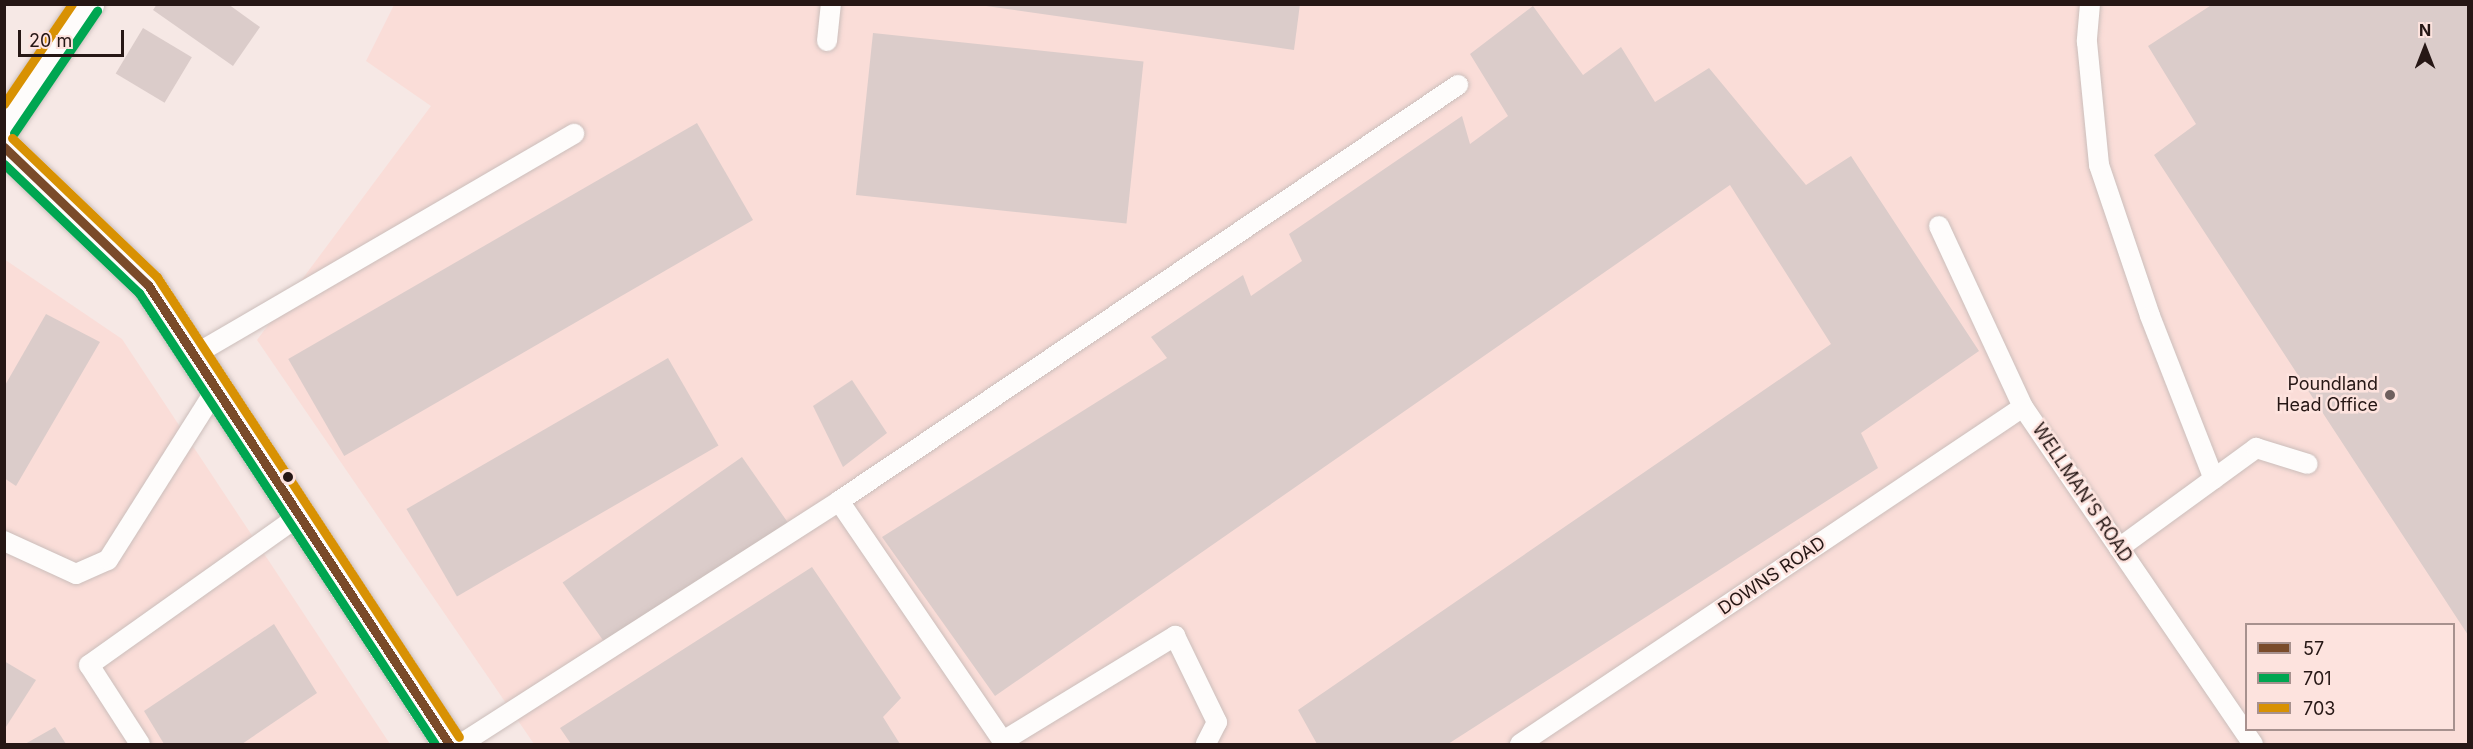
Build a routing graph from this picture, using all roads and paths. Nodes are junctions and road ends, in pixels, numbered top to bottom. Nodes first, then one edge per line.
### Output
1 (87, 4) edge
2 (831, 4) edge
3 (2090, 4) edge
4 (827, 41) dead end
5 (1458, 85) dead end
6 (4, 126) edge
7 (574, 134) dead end
8 (4, 147) edge
9 (1939, 226) dead end
10 (194, 355) junction
11 (216, 389) junction
12 (2023, 406) junction
13 (2308, 464) dead end
14 (2214, 479) junction
15 (839, 501) junction
16 (299, 516) junction
17 (4, 541) edge
18 (2119, 548) junction
19 (140, 744) edge
20 (449, 744) edge
21 (461, 744) edge
22 (1206, 744) edge
23 (1520, 744) edge
24 (2253, 744) edge

1 - 6 main road
2 - 4 lane
3 - 14 lane
5 - 15 lane
7 - 10 lane
8 - 10 main road
9 - 12 lane, WELLMAN'S ROAD
10 - 11 main road
11 - 16 main road
11 - 17 lane
12 - 18 lane, WELLMAN'S ROAD
12 - 23 lane, DOWNS ROAD
13 - 14 lane
14 - 18 lane
15 - 21 lane
15 - 22 lane
16 - 19 lane
16 - 20 main road
18 - 24 lane, WELLMAN'S ROAD

